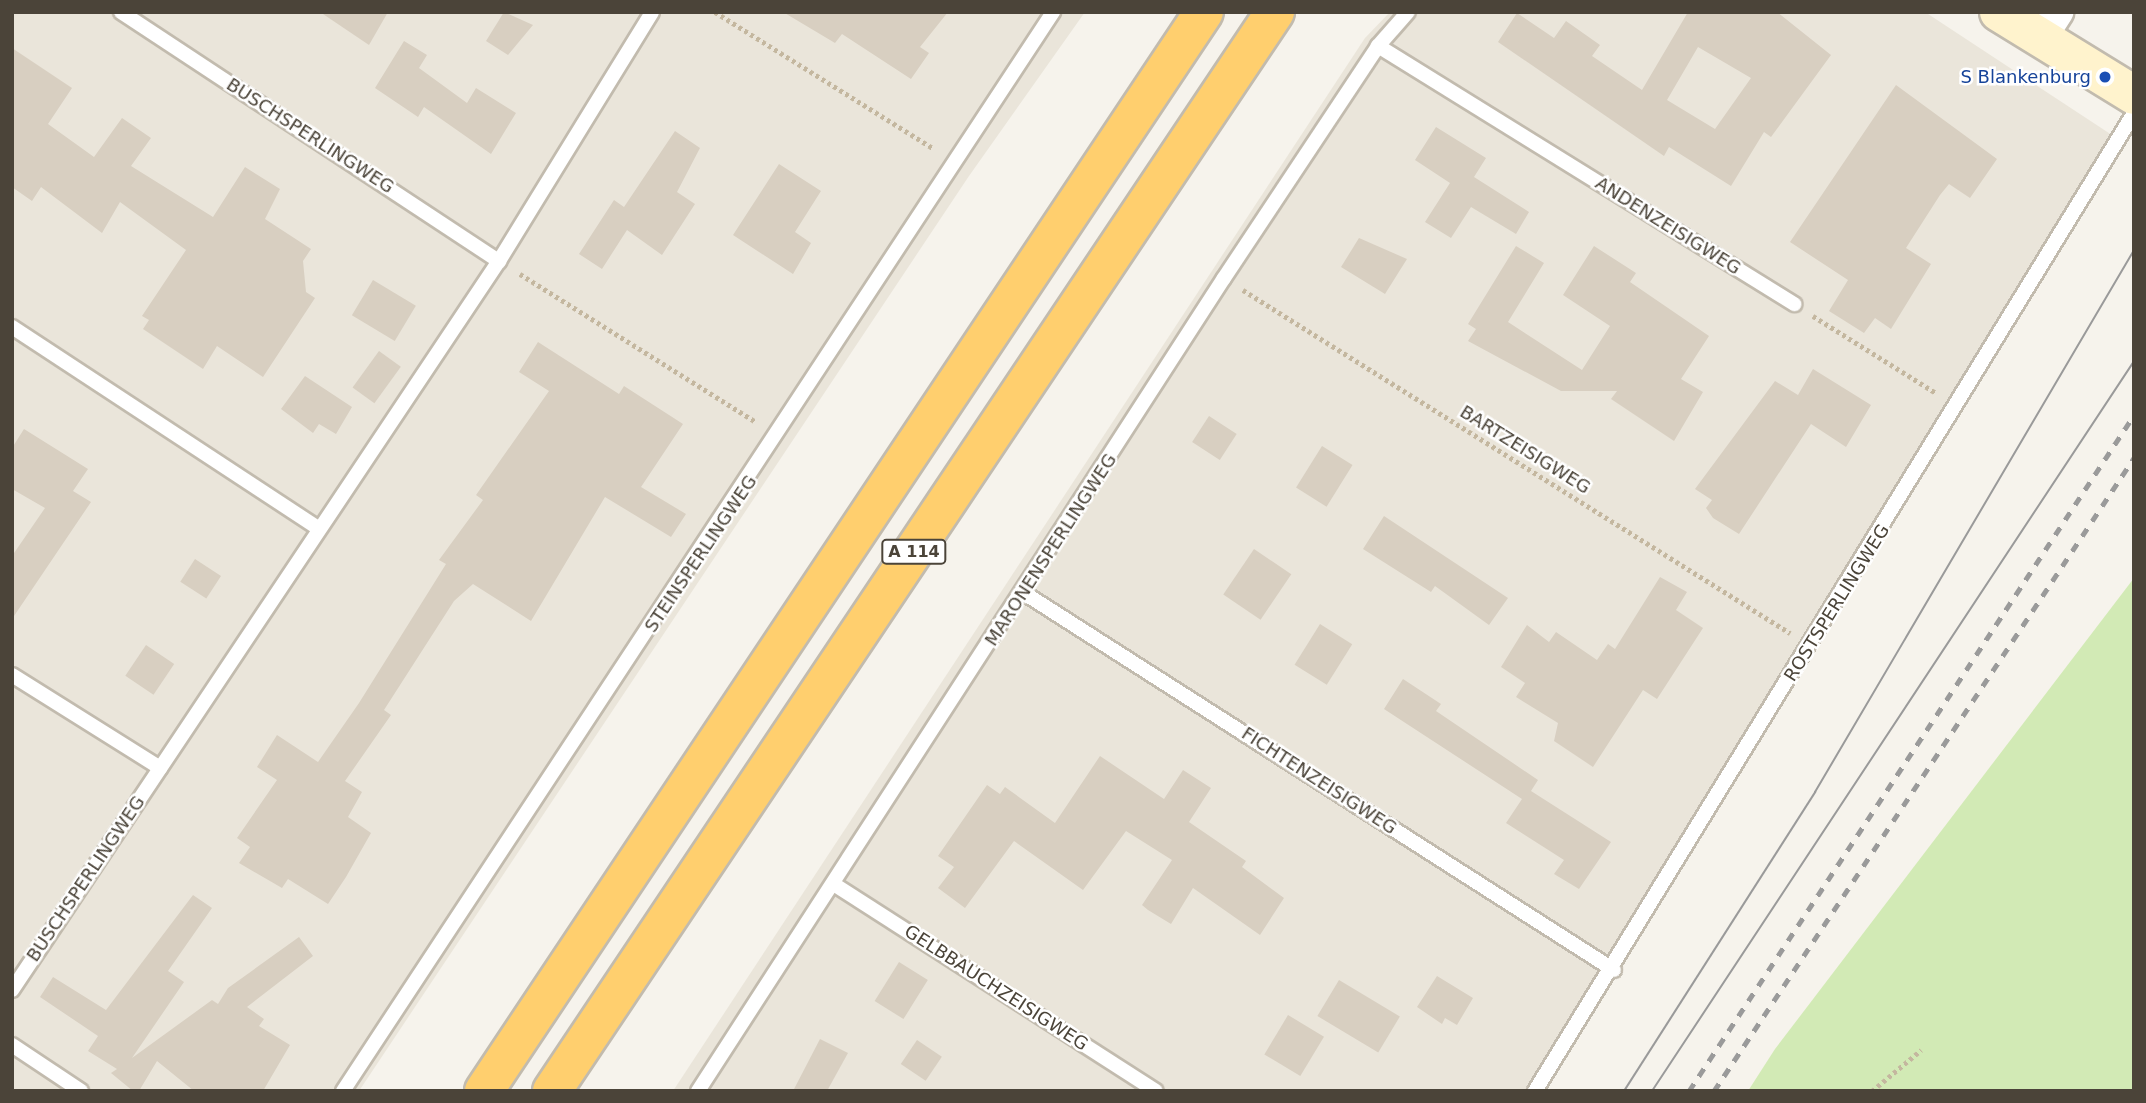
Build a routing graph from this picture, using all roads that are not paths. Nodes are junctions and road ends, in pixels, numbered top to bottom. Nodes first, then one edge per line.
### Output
1 (121, 12) edge
2 (652, 12) edge
3 (1053, 12) edge
4 (1204, 12) edge
5 (1275, 12) edge
6 (1408, 12) edge
7 (1999, 12) edge
8 (2050, 24) edge
9 (1378, 46) junction
10 (2134, 95) edge
11 (2134, 113) edge
12 (499, 261) junction
13 (1794, 303) road end
14 (12, 327) edge
15 (319, 529) junction
16 (1024, 593) junction
17 (12, 675) edge
18 (160, 768) junction
19 (835, 885) junction
20 (1614, 970) junction
21 (12, 989) edge
22 (12, 1045) edge
23 (81, 1091) edge
24 (343, 1091) edge
25 (484, 1091) edge
26 (552, 1091) edge
27 (698, 1091) edge
28 (1156, 1091) edge
29 (1535, 1091) edge

1 - 12 lane, BUSCHSPERLINGWEG
2 - 12 lane, BUSCHSPERLINGWEG
3 - 24 lane, STEINSPERLINGWEG
4 - 25 highway, A 114
5 - 26 highway, A 114
6 - 9 lane, MARONENSPERLINGWEG
7 - 8 main road
8 - 10 main road
9 - 13 lane, ANDENZEISIGWEG
9 - 16 lane, MARONENSPERLINGWEG
11 - 20 lane, ROSTSPERLINGWEG
12 - 15 lane, BUSCHSPERLINGWEG
14 - 15 lane
15 - 18 lane, BUSCHSPERLINGWEG
16 - 19 lane, MARONENSPERLINGWEG
16 - 20 lane, FICHTENZEISIGWEG
17 - 18 lane
18 - 21 lane, BUSCHSPERLINGWEG
19 - 27 lane, MARONENSPERLINGWEG
19 - 28 lane, GELBBAUCHZEISIGWEG
20 - 29 lane, ROSTSPERLINGWEG
22 - 23 lane

